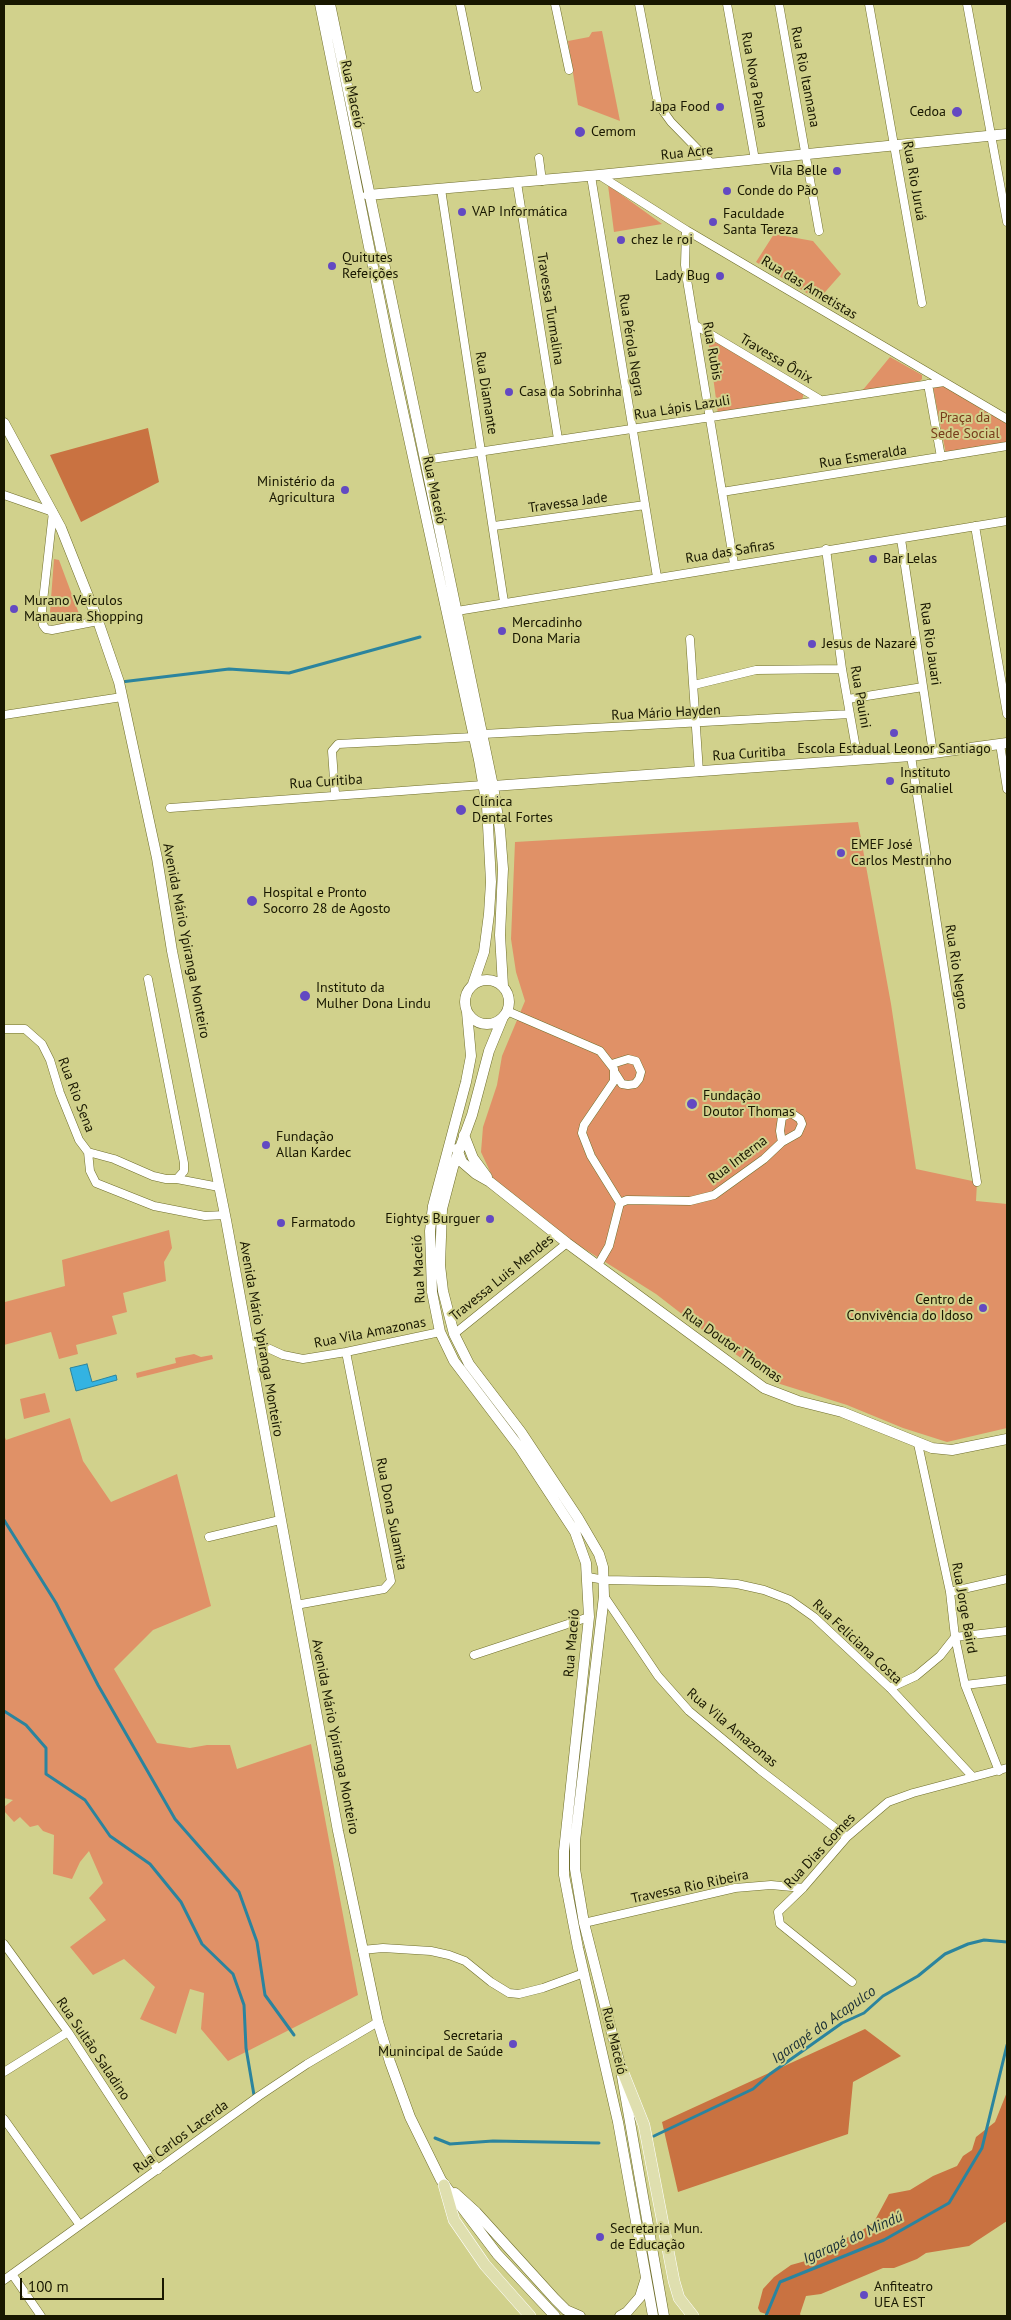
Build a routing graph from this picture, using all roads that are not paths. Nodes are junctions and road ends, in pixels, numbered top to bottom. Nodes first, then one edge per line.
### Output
1 (320, 4) edge
2 (330, 4) edge
3 (460, 4) edge
4 (555, 4) edge
5 (639, 4) edge
6 (727, 4) edge
7 (779, 4) edge
8 (869, 4) edge
9 (968, 4) edge
10 (569, 70) dead end
11 (477, 88) dead end
12 (1007, 134) edge
13 (991, 136) junction
14 (895, 145) junction
15 (807, 156) junction
16 (539, 158) dead end
17 (755, 160) junction
18 (712, 164) junction
19 (595, 176) junction
20 (542, 181) junction
21 (517, 183) junction
22 (441, 189) junction
23 (368, 195) junction
24 (1007, 222) edge
25 (686, 230) junction
26 (819, 231) dead end
27 (922, 303) dead end
28 (695, 325) junction
29 (944, 382) junction
30 (928, 384) junction
31 (819, 399) junction
32 (710, 417) junction
33 (1007, 419) edge
34 (4, 423) edge
35 (632, 429) junction
36 (558, 439) junction
37 (1007, 446) edge
38 (482, 452) junction
39 (941, 457) junction
40 (425, 460) junction
41 (722, 492) junction
42 (4, 495) edge
43 (645, 505) junction
44 (53, 512) junction
45 (1007, 521) edge
46 (494, 526) junction
47 (975, 526) junction
48 (901, 538) junction
49 (826, 549) junction
50 (734, 564) junction
51 (657, 577) junction
52 (504, 602) junction
53 (457, 610) junction
54 (98, 620) junction
55 (690, 639) dead end
56 (842, 669) junction
57 (694, 685) junction
58 (924, 687) junction
59 (122, 696) junction
60 (848, 699) junction
61 (850, 714) junction
62 (1007, 714) edge
63 (4, 715) edge
64 (696, 724) junction
65 (478, 736) junction
66 (1004, 743) edge
67 (932, 754) junction
68 (911, 756) junction
69 (858, 760) junction
70 (699, 772) junction
71 (488, 785) junction
72 (1007, 789) edge
73 (335, 794) junction
74 (170, 808) dead end
75 (148, 979) dead end
76 (473, 984) junction
77 (503, 986) junction
78 (467, 1012) junction
79 (505, 1014) junction
80 (4, 1029) edge
81 (612, 1064) junction
82 (615, 1073) junction
83 (464, 1135) junction
84 (450, 1137) junction
85 (782, 1142) dead end
86 (88, 1152) junction
87 (458, 1153) junction
88 (476, 1174) junction
89 (450, 1177) junction
90 (177, 1179) junction
91 (490, 1182) junction
92 (977, 1182) dead end
93 (220, 1187) junction
94 (620, 1203) junction
95 (225, 1215) junction
96 (566, 1243) junction
97 (598, 1266) junction
98 (440, 1332) junction
99 (454, 1334) junction
100 (248, 1339) junction
101 (346, 1352) junction
102 (1007, 1439) edge
103 (918, 1444) junction
104 (280, 1520) junction
105 (209, 1537) dead end
106 (588, 1577) junction
107 (1007, 1579) edge
108 (605, 1580) junction
109 (950, 1592) junction
110 (604, 1596) junction
111 (296, 1605) junction
112 (589, 1617) junction
113 (1007, 1630) edge
114 (955, 1637) junction
115 (474, 1655) dead end
116 (1007, 1680) edge
117 (965, 1686) junction
118 (890, 1688) junction
119 (1003, 1769) edge
120 (972, 1776) junction
121 (847, 1836) junction
122 (803, 1888) junction
123 (584, 1924) junction
124 (4, 1944) edge
125 (362, 1950) junction
126 (584, 1973) junction
127 (852, 1982) dead end
128 (378, 2022) junction
129 (68, 2032) junction
130 (620, 2065) junction
131 (4, 2072) edge
132 (4, 2122) edge
133 (158, 2170) junction
134 (444, 2185) junction
135 (79, 2224) junction
136 (12, 2274) junction
137 (646, 2277) junction
138 (4, 2280) edge
139 (40, 2316) edge
140 (530, 2316) edge
141 (555, 2316) edge
142 (580, 2316) edge
143 (620, 2316) edge
144 (653, 2316) edge
145 (664, 2316) edge
146 (693, 2316) edge

1 - 65 main road, Rua Maceió
2 - 23 main road, Rua Maceió
3 - 11 street
4 - 10 street
5 - 18 street
6 - 17 street, Rua Nova Palma
7 - 15 street, Rua Rio Itannana
8 - 14 street, Rua Rio Juruá
9 - 13 street
12 - 13 main road, Rua Acre
13 - 14 main road, Rua Acre
13 - 24 street
14 - 15 main road, Rua Acre
14 - 27 street, Rua Rio Juruá
15 - 17 main road, Rua Acre
15 - 26 street
16 - 20 street
17 - 18 main road, Rua Acre
18 - 19 main road, Rua Acre
19 - 20 main road, Rua Acre
19 - 25 street, Rua das Ametistas
19 - 35 street, Rua Pérola Negra
20 - 21 main road, Rua Acre
21 - 22 main road, Rua Acre
21 - 36 street, Travessa Turmalina
22 - 23 main road, Rua Acre
22 - 38 street, Rua Diamante
23 - 40 main road, Rua Maceió
25 - 28 street, Rua Rubis
25 - 29 street, Rua das Ametistas
28 - 31 street, Travessa Ônix
28 - 32 street, Rua Rubis
29 - 30 street, Rua Lápis Lazuli
29 - 33 street, Rua das Ametistas
30 - 31 street, Rua Lápis Lazuli
30 - 39 street
31 - 32 street, Rua Lápis Lazuli
32 - 35 street, Rua Lápis Lazuli
32 - 41 street, Rua Rubis
34 - 44 main road, Avenida Mário Ypiranga Monteiro
35 - 36 street, Rua Lápis Lazuli
35 - 43 street, Rua Pérola Negra
36 - 38 street, Rua Lápis Lazuli
37 - 39 street, Rua Esmeralda
38 - 40 street, Rua Lápis Lazuli
38 - 46 street, Rua Diamante
39 - 41 street, Rua Esmeralda
40 - 53 main road, Rua Maceió
41 - 50 street, Rua Rubis
42 - 44 street
43 - 46 street, Travessa Jade
43 - 51 street, Rua Pérola Negra
44 - 54 main road, Avenida Mário Ypiranga Monteiro
44 - 54 street
45 - 47 street, Rua das Safiras
46 - 52 street, Rua Diamante
47 - 48 street, Rua das Safiras
47 - 62 street
48 - 49 street, Rua das Safiras
48 - 58 street, Rua Rio Jauari
49 - 50 street, Rua das Safiras
49 - 56 street, Rua Pauini
50 - 51 street, Rua das Safiras
51 - 52 street, Rua das Safiras
52 - 53 street, Rua das Safiras
53 - 65 main road, Rua Maceió
54 - 59 main road, Avenida Mário Ypiranga Monteiro
55 - 57 street
56 - 57 street
56 - 60 street, Rua Pauini
57 - 64 street
58 - 60 street
58 - 67 street, Rua Rio Jauari
59 - 63 street
59 - 93 main road, Avenida Mário Ypiranga Monteiro
60 - 61 street, Rua Pauini
61 - 64 street, Rua Mário Hayden
61 - 69 street, Rua Pauini
64 - 65 street, Rua Mário Hayden
64 - 70 street
65 - 71 main road, Rua Maceió
65 - 73 street, Rua Mário Hayden
66 - 67 main road, Rua Curitiba
66 - 72 street
67 - 68 main road, Rua Curitiba
68 - 69 main road, Rua Curitiba
68 - 92 street, Rua Rio Negro
69 - 70 main road, Rua Curitiba
70 - 71 main road, Rua Curitiba
71 - 73 street, Rua Curitiba
71 - 76 main road, Rua Maceió
71 - 77 main road, Rua Maceió
73 - 74 street, Rua Curitiba
75 - 90 street
76 - 77 main road
76 - 78 main road
77 - 79 main road
78 - 79 main road
78 - 84 main road, Rua Maceió
79 - 81 street
79 - 83 main road, Rua Maceió
80 - 86 street, Rua Rio Sena
81 - 82 street
81 - 82 street
82 - 94 street
83 - 87 main road, Rua Maceió
83 - 91 main road, Rua Doutor Thomas
84 - 87 main road, Rua Doutor Thomas
84 - 98 main road, Rua Maceió
85 - 94 street, Rua Interna
86 - 90 street
86 - 95 street, Rua Rio Sena
87 - 88 main road, Rua Doutor Thomas
87 - 89 main road, Rua Maceió
88 - 89 main road
88 - 91 main road, Rua Doutor Thomas
89 - 99 main road, Rua Maceió
90 - 93 street
91 - 96 main road, Rua Doutor Thomas
93 - 95 main road, Avenida Mário Ypiranga Monteiro
94 - 97 street
95 - 100 main road, Avenida Mário Ypiranga Monteiro
96 - 97 main road, Rua Doutor Thomas
96 - 99 street, Travessa Luis Mendes
97 - 103 main road, Rua Doutor Thomas
98 - 101 street, Rua Vila Amazonas
98 - 106 main road, Rua Maceió
99 - 108 main road, Rua Maceió
100 - 101 street, Rua Vila Amazonas
100 - 104 main road, Avenida Mário Ypiranga Monteiro
101 - 111 street, Rua Dona Sulamita
102 - 103 main road, Rua Doutor Thomas
103 - 109 street, Rua Jorge Baird
104 - 105 street
104 - 111 main road, Avenida Mário Ypiranga Monteiro
106 - 108 street, Rua Feliciana Costa
106 - 112 main road, Rua Maceió
107 - 109 street
108 - 110 main road, Rua Maceió
108 - 118 street, Rua Feliciana Costa
109 - 114 street, Rua Jorge Baird
110 - 121 street, Rua Vila Amazonas
110 - 123 main road, Rua Maceió
111 - 125 main road, Avenida Mário Ypiranga Monteiro
112 - 115 street
112 - 126 main road, Rua Maceió
113 - 114 street
114 - 117 street, Rua Jorge Baird
114 - 118 street
116 - 117 street
117 - 119 street, Rua Jorge Baird
118 - 120 street, Rua Feliciana Costa
119 - 120 street, Rua Dias Gomes
120 - 121 street, Rua Dias Gomes
121 - 122 street, Rua Dias Gomes
122 - 123 street, Travessa Rio Ribeira
122 - 127 street, Rua Dias Gomes
123 - 130 main road, Rua Maceió
124 - 129 street, Rua Sultão Saladino
125 - 126 street
125 - 128 main road, Avenida Mário Ypiranga Monteiro
126 - 137 main road, Rua Maceió
128 - 133 street, Rua Carlos Lacerda
128 - 134 main road, Avenida Mário Ypiranga Monteiro
129 - 131 street
129 - 133 street, Rua Sultão Saladino
130 - 145 main road, Rua Maceió
130 - 146 main road
132 - 135 street
133 - 135 street, Rua Carlos Lacerda
134 - 140 main road
134 - 141 main road, Avenida Mário Ypiranga Monteiro
134 - 142 main road
135 - 136 street, Rua Carlos Lacerda
136 - 138 street, Rua Carlos Lacerda
136 - 139 street
137 - 143 main road
137 - 144 main road, Rua Maceió

